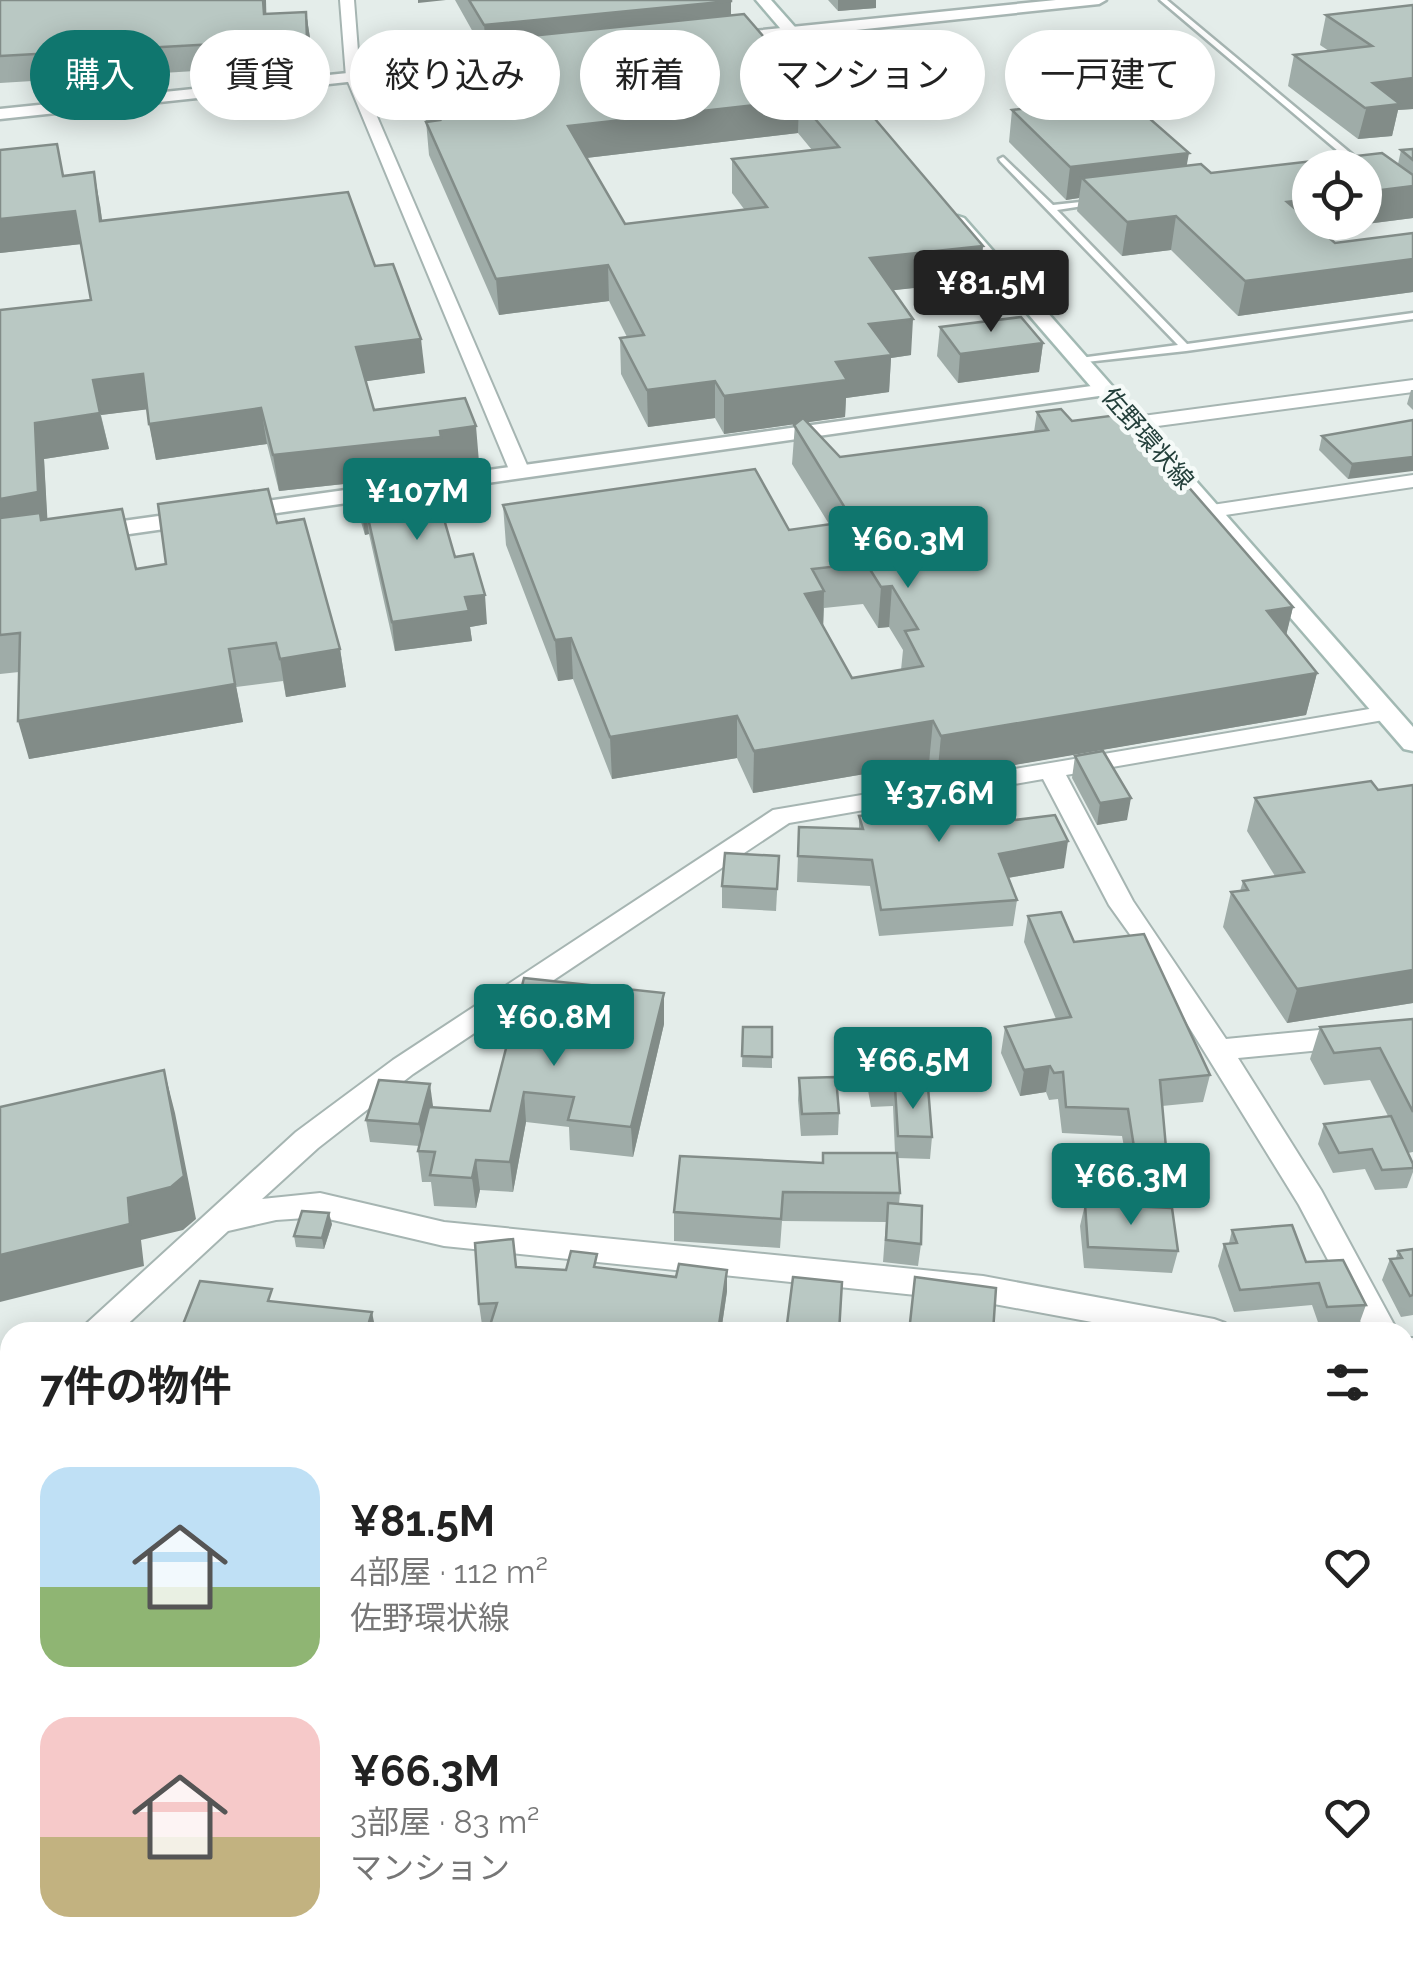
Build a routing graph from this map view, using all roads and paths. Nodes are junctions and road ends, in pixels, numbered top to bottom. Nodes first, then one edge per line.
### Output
1 (347, 0) edge
2 (762, 0) edge
3 (1099, 0) edge
4 (1163, 0) edge
5 (788, 30) edge
6 (809, 30) edge
7 (350, 38) edge
8 (350, 77) edge
9 (0, 114) edge
10 (371, 120) edge
11 (868, 120) edge
12 (882, 136) edge
13 (1342, 150) edge
14 (1003, 159) dead end
15 (1104, 201) edge
16 (1052, 208) junction
17 (948, 211) edge
18 (1413, 316) edge
19 (1186, 348) junction
20 (1080, 361) junction
21 (1413, 386) edge
22 (1106, 390) junction
23 (1135, 422) junction
24 (520, 472) junction
25 (1413, 481) edge
26 (1212, 511) junction
27 (58, 538) edge
28 (1387, 713) junction
29 (1413, 743) edge
30 (1050, 769) junction
31 (1413, 1031) edge
32 (1218, 1050) junction
33 (214, 1222) junction
34 (109, 1322) edge
35 (1160, 1322) edge
36 (1377, 1322) edge

1 - 7 street
2 - 5 street
3 - 6 street
4 - 13 lane
8 - 9 street
10 - 24 street
11 - 12 street
14 - 16 lane
15 - 16 lane
16 - 19 lane
17 - 20 street, 佐野環状線
18 - 19 lane
19 - 20 lane
20 - 22 street, 佐野環状線
21 - 23 street
22 - 23 street, 佐野環状線
22 - 24 street
23 - 26 street, 佐野環状線
24 - 27 street
25 - 26 street
26 - 28 street, 佐野環状線
28 - 29 street, 佐野環状線
28 - 30 street
30 - 32 street
30 - 33 street
31 - 32 street
32 - 36 street
33 - 34 street
33 - 35 street

